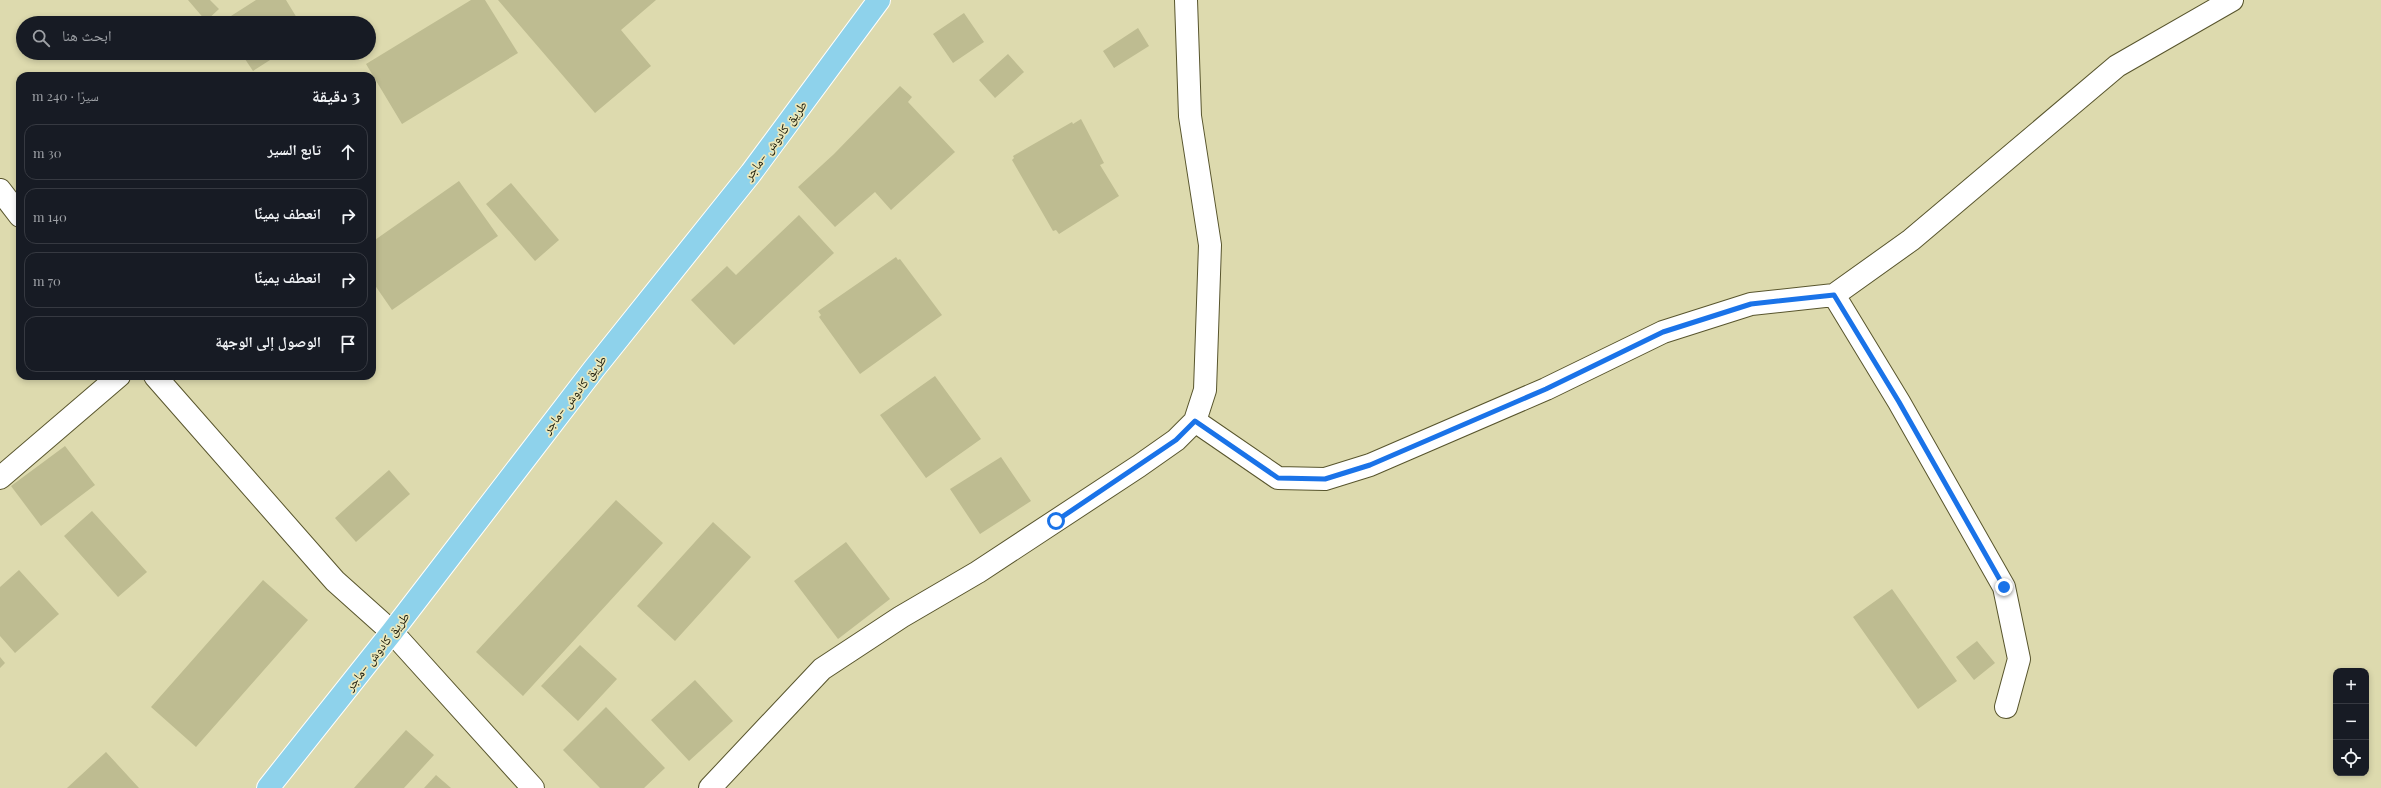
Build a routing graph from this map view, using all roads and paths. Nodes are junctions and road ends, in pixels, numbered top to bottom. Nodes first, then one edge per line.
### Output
1 (879, 0) edge
2 (1186, 0) edge
3 (2232, 0) edge
4 (0, 190) edge
5 (16, 211) edge
6 (1834, 295) junction
7 (114, 380) edge
8 (158, 380) edge
9 (1195, 421) junction
10 (0, 478) edge
11 (392, 632) junction
12 (2006, 708) dead end
13 (268, 788) edge
14 (533, 788) edge
15 (710, 788) edge

1 - 11 highway, طريق كادوش -ماجر
2 - 9 street
3 - 6 street
4 - 5 street
6 - 9 street
6 - 12 street
7 - 10 street
8 - 11 street
9 - 15 street
11 - 13 highway, طريق كادوش -ماجر
11 - 14 street

